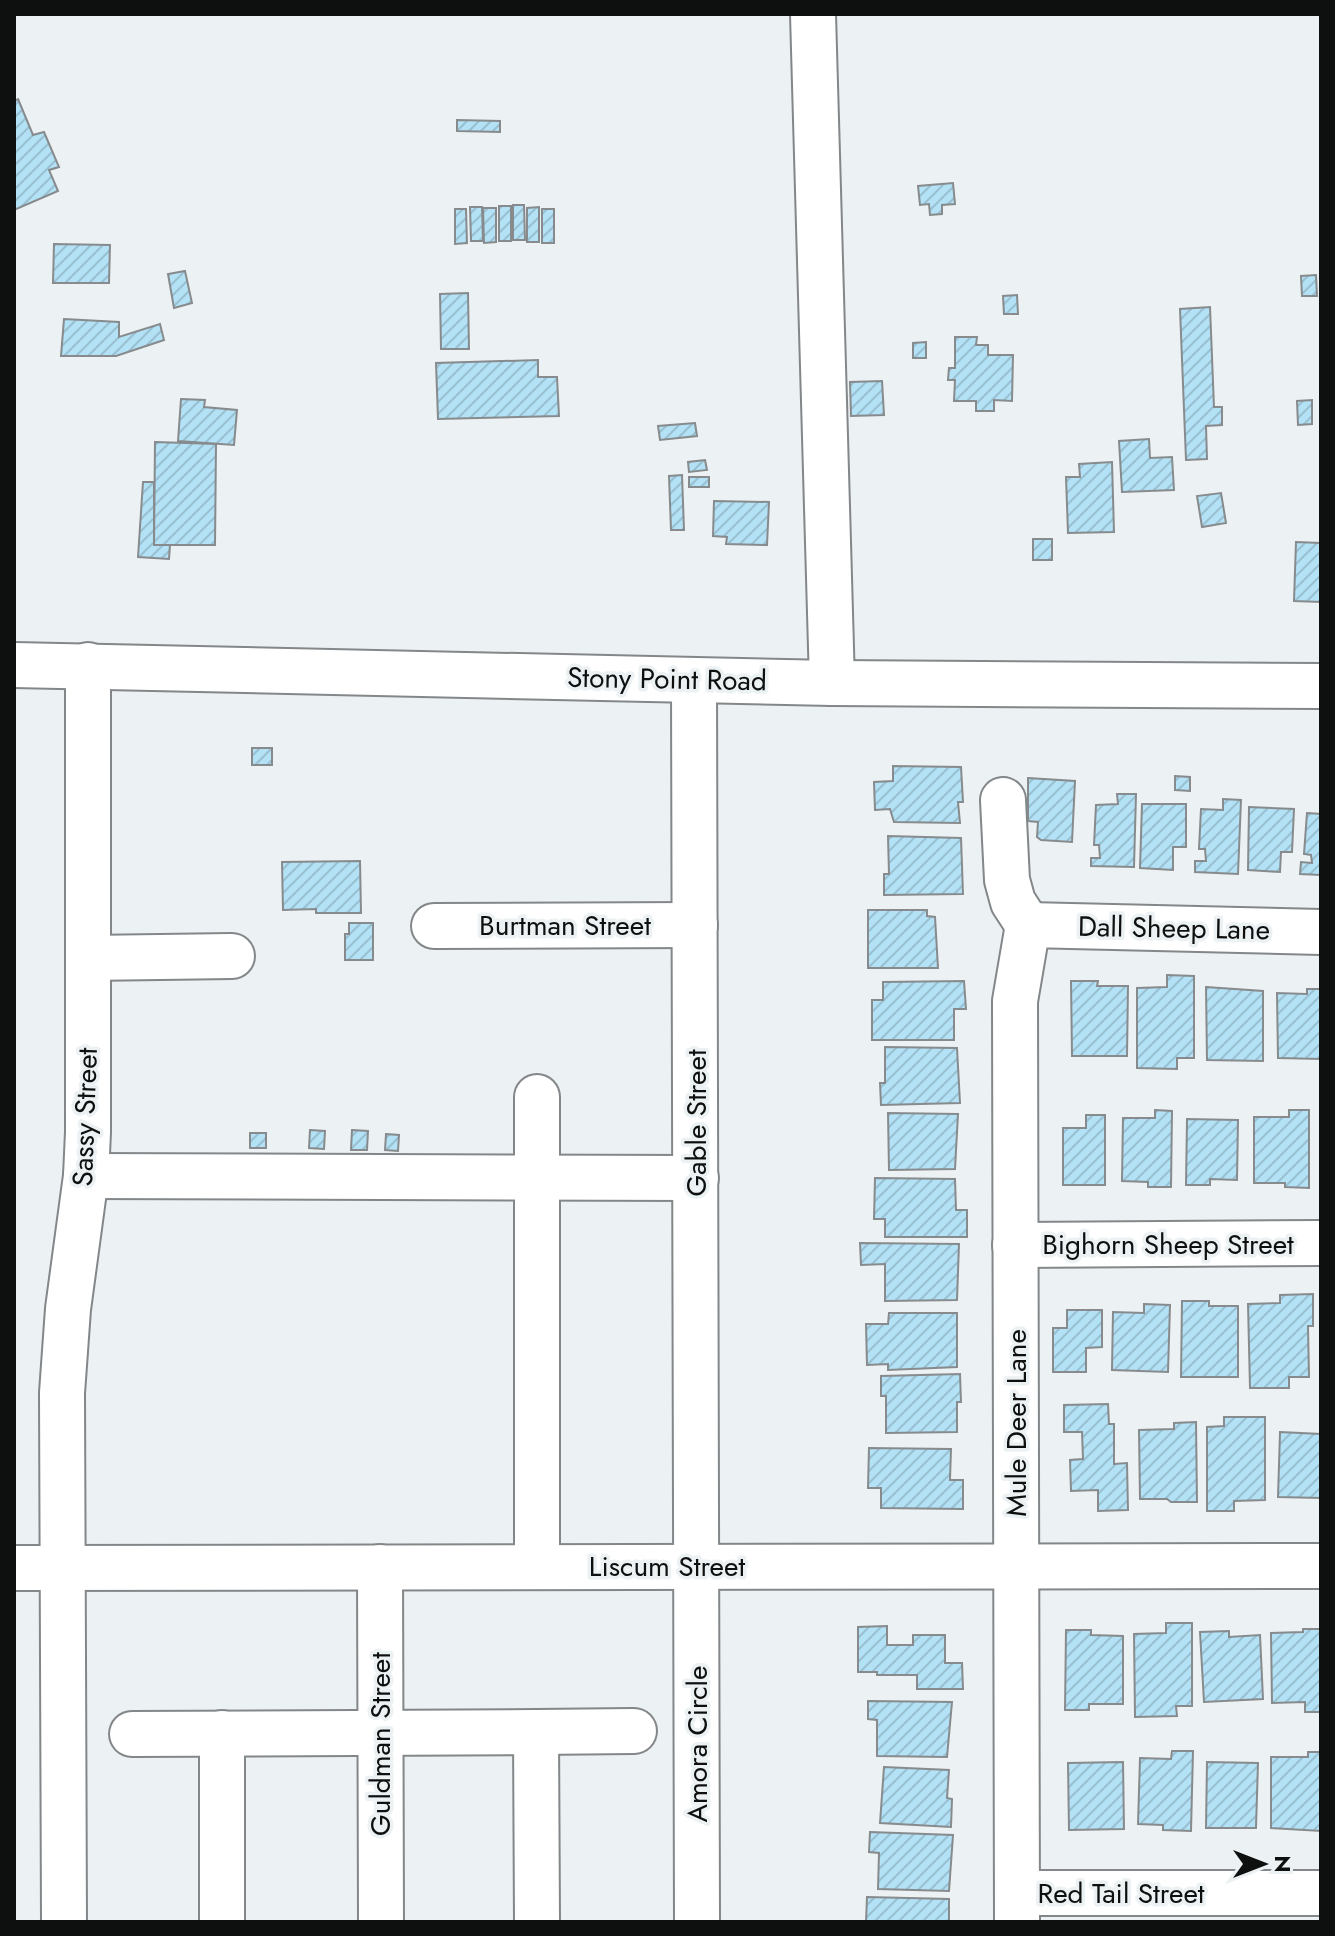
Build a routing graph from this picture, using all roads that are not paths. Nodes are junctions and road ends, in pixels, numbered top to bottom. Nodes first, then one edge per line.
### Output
1 (813, 14) edge
2 (14, 665) edge
3 (88, 665) junction
4 (694, 680) junction
5 (832, 683) junction
6 (1321, 686) edge
7 (1003, 800) dead end
8 (695, 925) junction
9 (1028, 925) junction
10 (434, 926) dead end
11 (1321, 932) edge
12 (232, 956) dead end
13 (88, 958) junction
14 (537, 1097) dead end
15 (86, 1176) junction
16 (696, 1178) junction
17 (536, 1179) junction
18 (1321, 1243) edge
19 (1015, 1245) junction
20 (537, 1566) junction
21 (696, 1566) junction
22 (1321, 1566) edge
23 (64, 1567) junction
24 (380, 1567) junction
25 (1016, 1567) junction
26 (14, 1568) edge
27 (634, 1731) dead end
28 (536, 1732) junction
29 (222, 1733) junction
30 (380, 1733) junction
31 (132, 1734) dead end
32 (1321, 1893) edge
33 (1017, 1907) edge
34 (64, 1922) edge
35 (222, 1922) edge
36 (381, 1922) edge
37 (537, 1922) edge
38 (697, 1922) edge

1 - 5 street
2 - 3 street, Stony Point Road
3 - 4 street, Stony Point Road
3 - 13 street, Sassy Street
4 - 5 street, Stony Point Road
4 - 8 street, Gable Street
5 - 6 street, Stony Point Road
7 - 9 street
8 - 10 street, Burtman Street
8 - 16 street, Gable Street
9 - 11 street, Dall Sheep Lane
9 - 19 street, Mule Deer Lane
12 - 13 street
13 - 15 street, Sassy Street
14 - 17 street
15 - 17 street
15 - 23 street, Sassy Street
16 - 17 street
16 - 21 street, Gable Street
17 - 20 street
18 - 19 street, Bighorn Sheep Street
19 - 25 street, Mule Deer Lane
20 - 21 street, Liscum Street
20 - 24 street, Liscum Street
21 - 25 street, Liscum Street
21 - 38 street, Amora Circle
22 - 25 street, Liscum Street
23 - 24 street, Liscum Street
23 - 26 street, Liscum Street
23 - 34 street
24 - 30 street, Guldman Street
25 - 33 street, Mule Deer Lane
27 - 28 street
28 - 30 street
28 - 37 street
29 - 30 street
29 - 31 street
29 - 35 street
30 - 36 street, Guldman Street
32 - 33 street, Red Tail Street

